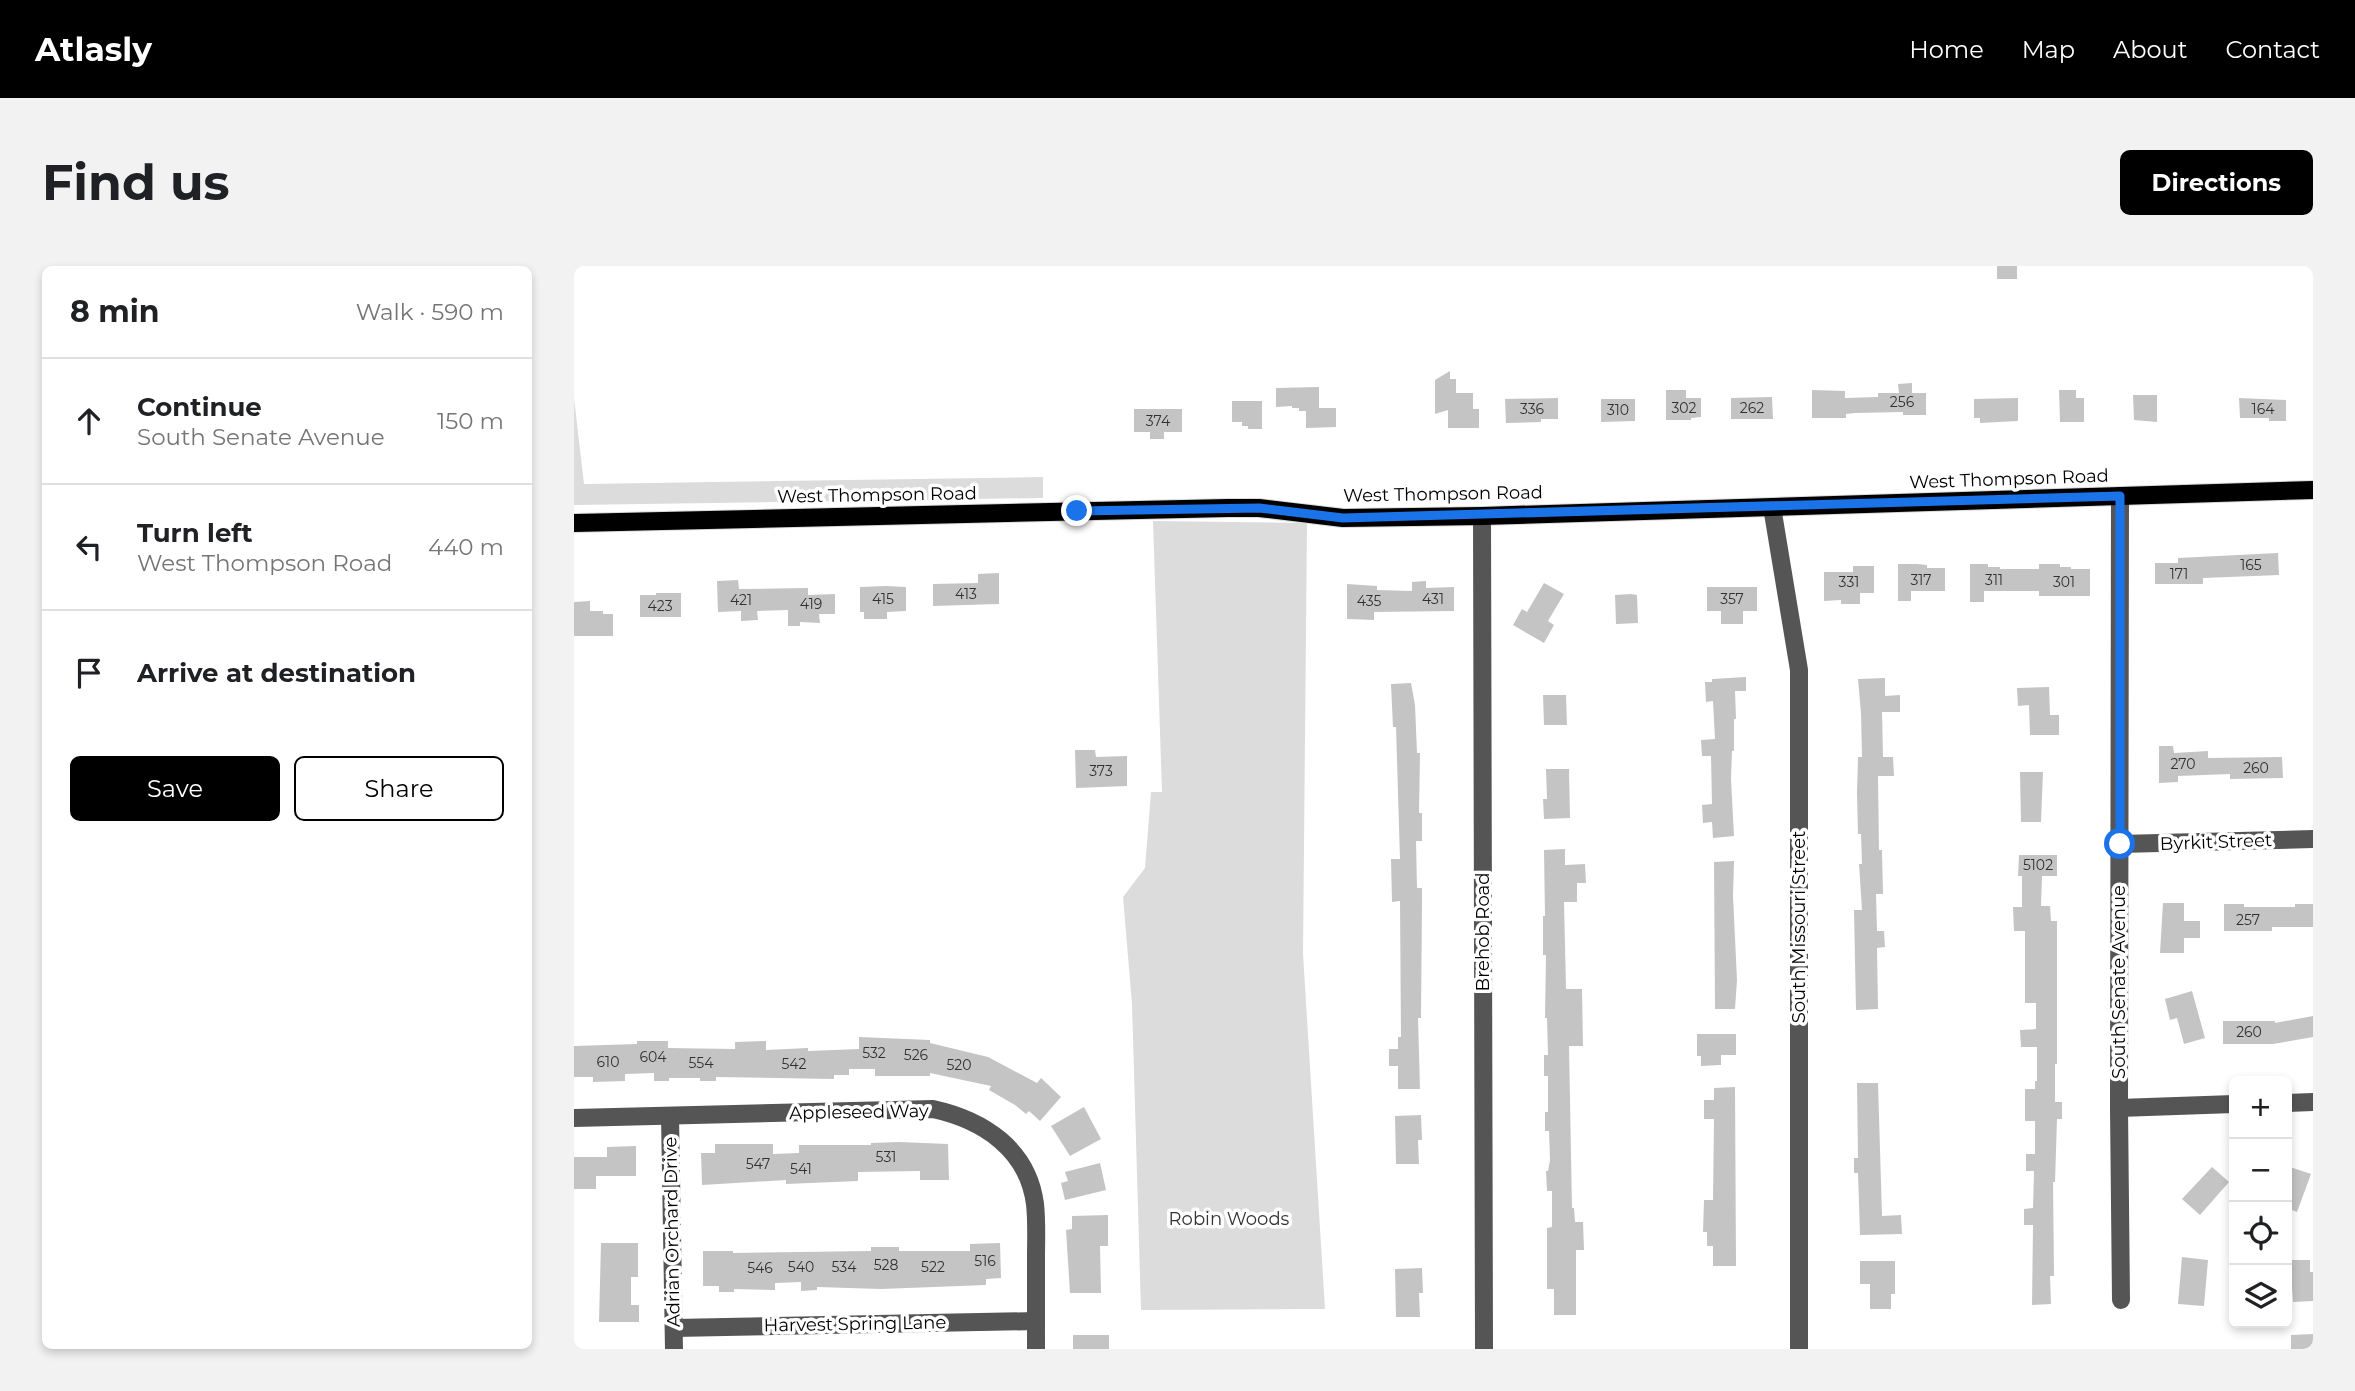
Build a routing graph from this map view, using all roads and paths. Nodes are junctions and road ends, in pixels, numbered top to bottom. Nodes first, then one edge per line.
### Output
1 (2313, 490) edge
2 (2120, 496) junction
3 (1772, 507) junction
4 (1482, 516) junction
5 (574, 523) edge
6 (2313, 839) edge
7 (2120, 844) junction
8 (2313, 1102) edge
9 (2292, 1103) edge
10 (2229, 1104) edge
11 (2119, 1108) junction
12 (670, 1116) junction
13 (574, 1118) edge
14 (2121, 1300) dead end
15 (1036, 1321) junction
16 (674, 1328) junction
17 (674, 1349) edge
18 (1036, 1349) edge
19 (1484, 1349) edge
20 (1799, 1349) edge

1 - 2 main road, West Thompson Road
2 - 3 main road, West Thompson Road
2 - 7 street, South Senate Avenue
3 - 4 main road, West Thompson Road
3 - 20 street, South Missouri Street
4 - 5 main road, West Thompson Road
4 - 19 street, Brehob Road
6 - 7 street, Byrkit Street
7 - 11 street, South Senate Avenue
8 - 9 street
10 - 11 street
11 - 14 street, South Senate Avenue
12 - 13 street, Appleseed Way
12 - 15 street, Appleseed Way
12 - 16 street, Adrian Orchard Drive
15 - 16 street, Harvest Spring Lane
15 - 18 street, Appleseed Way
16 - 17 street, Adrian Orchard Drive

